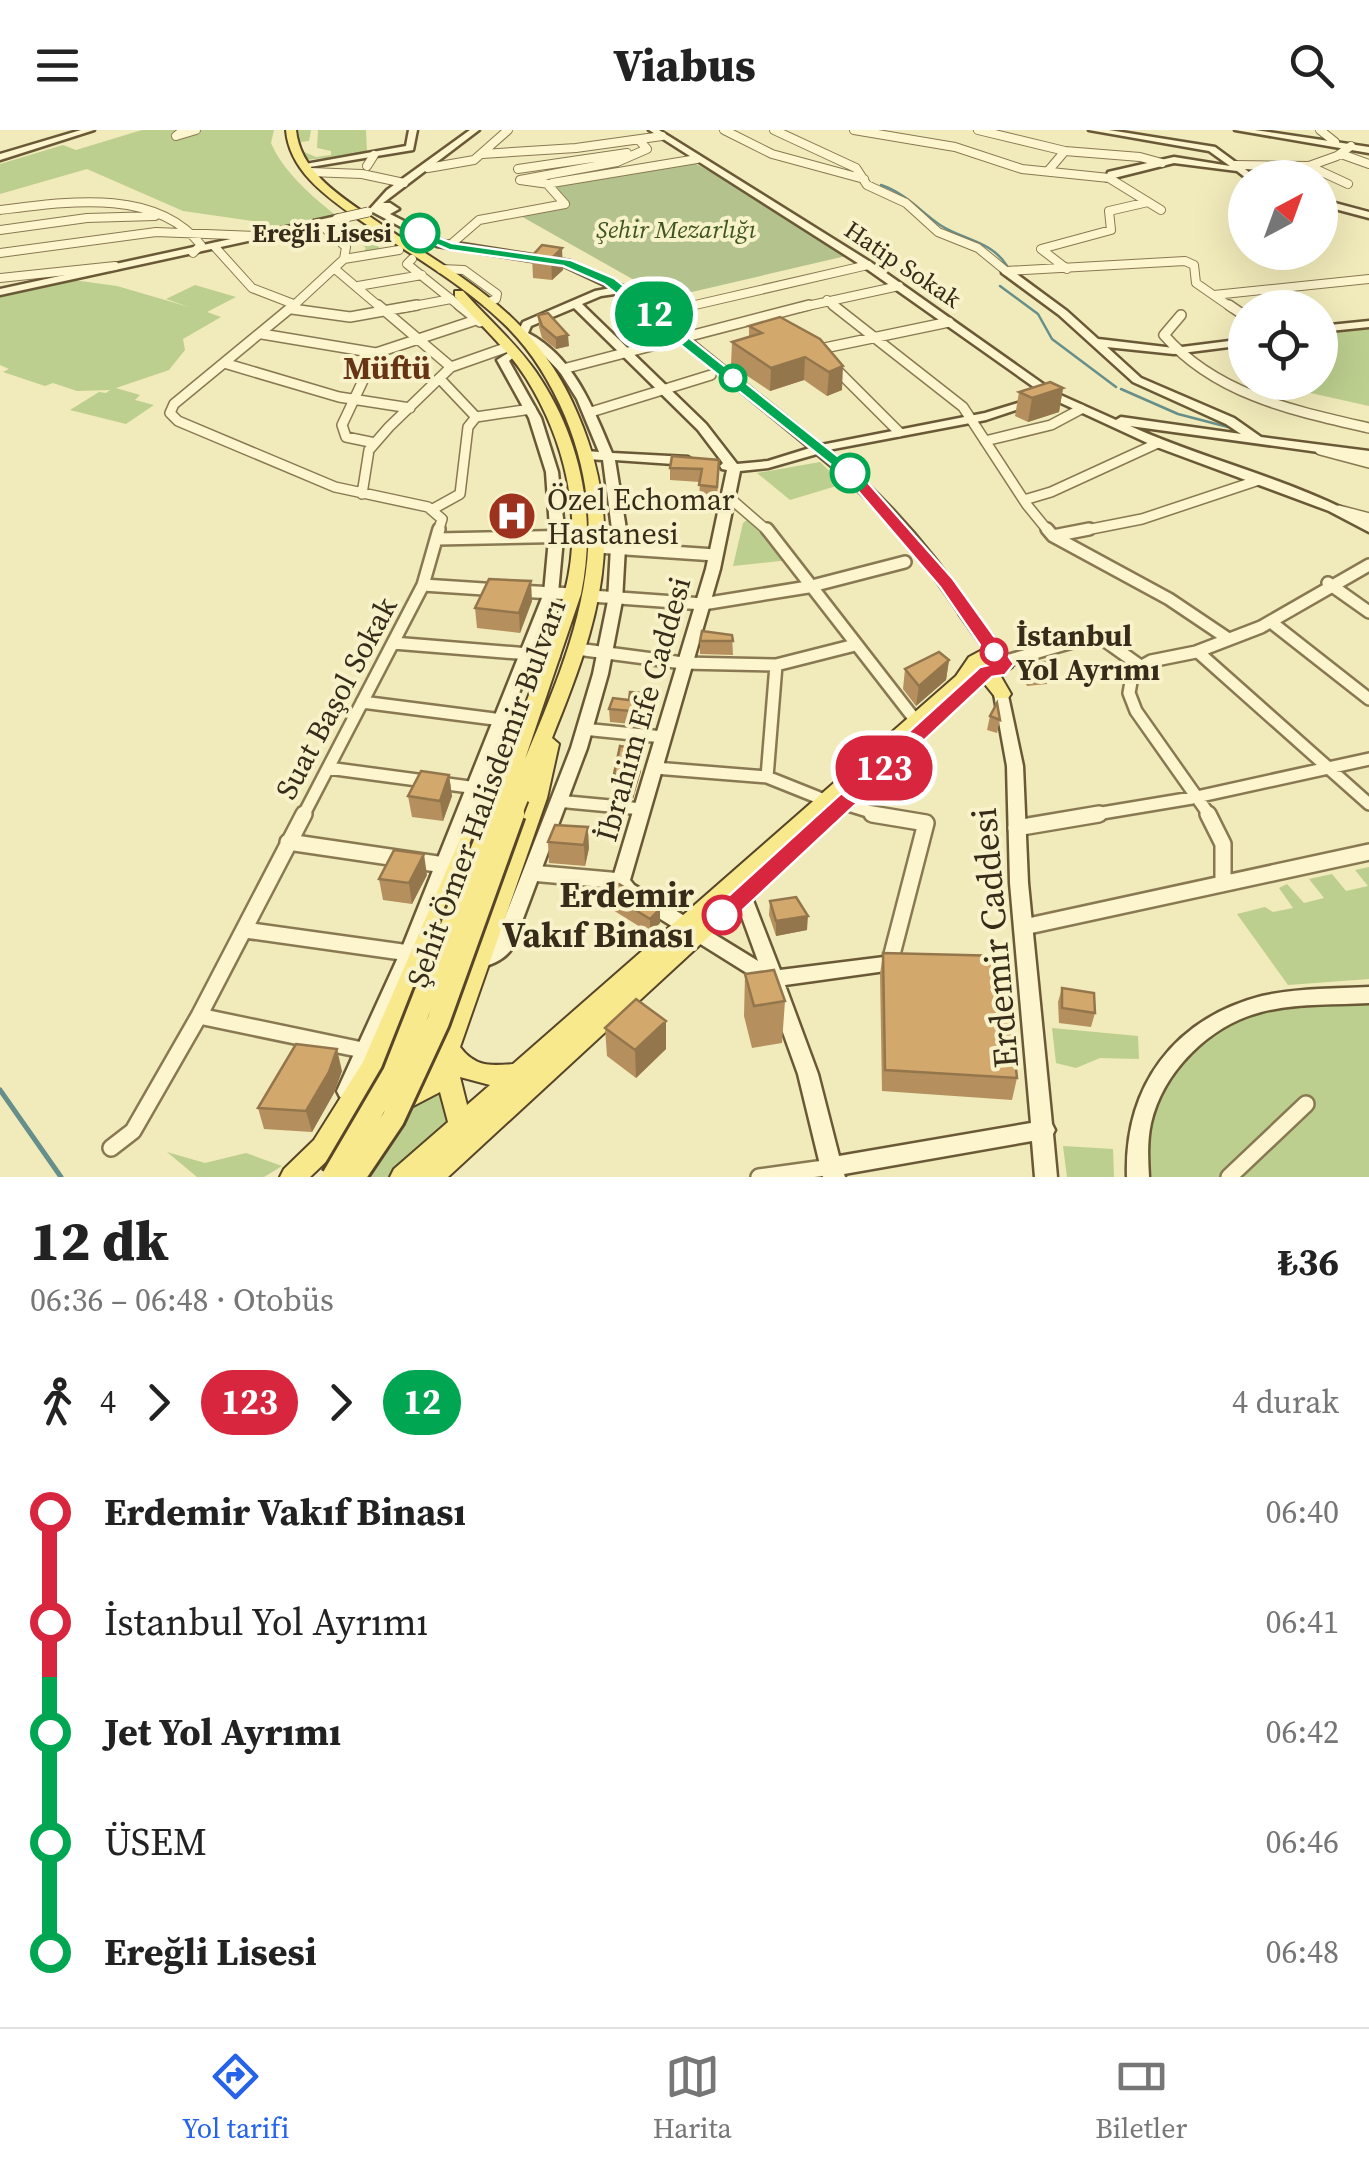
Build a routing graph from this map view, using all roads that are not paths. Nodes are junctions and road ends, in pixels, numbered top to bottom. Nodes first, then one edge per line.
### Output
1 (90, 130) edge
2 (184, 130) edge
3 (196, 130) edge
4 (282, 130) edge
5 (291, 130) edge
6 (413, 130) edge
7 (475, 130) edge
8 (508, 130) edge
9 (724, 130) edge
10 (774, 130) edge
11 (854, 130) edge
12 (981, 130) edge
13 (1093, 130) edge
14 (1240, 130) edge
15 (1320, 130) edge
16 (865, 131) edge
17 (658, 133) edge
18 (639, 140) junction
19 (1335, 142) junction
20 (1351, 146) junction
21 (955, 147) junction
22 (1369, 150) edge
23 (645, 151) junction
24 (1065, 151) junction
25 (482, 154) junction
26 (1340, 154) junction
27 (374, 155) junction
28 (0, 157) edge
29 (442, 157) junction
30 (696, 159) junction
31 (1229, 160) edge
32 (1324, 160) edge
33 (464, 163) junction
34 (1162, 164) junction
35 (1369, 164) edge
36 (305, 166) junction
37 (367, 166) dead end
38 (1228, 166) edge
39 (428, 168) junction
40 (518, 169) dead end
41 (1048, 171) junction
42 (1109, 178) junction
43 (1338, 179) edge
44 (866, 182) junction
45 (549, 184) junction
46 (1348, 184) dead end
47 (401, 185) junction
48 (1148, 202) junction
49 (1338, 207) edge
50 (393, 208) junction
51 (0, 210) edge
52 (1161, 210) dead end
53 (374, 211) junction
54 (1369, 215) edge
55 (319, 223) junction
56 (406, 225) junction
57 (0, 230) edge
58 (191, 231) junction
59 (173, 232) junction
60 (271, 235) junction
61 (449, 246) junction
62 (215, 248) junction
63 (399, 250) junction
64 (192, 252) junction
65 (0, 254) edge
66 (344, 259) junction
67 (412, 259) junction
68 (126, 265) junction
69 (868, 266) junction
70 (1067, 268) junction
71 (335, 269) junction
72 (1006, 271) junction
73 (422, 275) junction
74 (0, 278) edge
75 (1369, 280) edge
76 (609, 281) junction
77 (358, 286) junction
78 (898, 286) junction
79 (623, 290) junction
80 (0, 292) edge
81 (599, 292) junction
82 (1214, 295) junction
83 (451, 299) junction
84 (827, 300) junction
85 (575, 303) junction
86 (1228, 304) edge
87 (294, 307) junction
88 (385, 312) junction
89 (654, 314) junction
90 (1181, 315) dead end
91 (758, 316) junction
92 (949, 322) junction
93 (1369, 324) edge
94 (772, 327) edge
95 (1338, 328) edge
96 (262, 334) junction
97 (522, 335) junction
98 (873, 335) junction
99 (496, 338) junction
100 (683, 338) junction
101 (416, 339) junction
102 (801, 342) edge
103 (1094, 342) junction
104 (1228, 344) edge
105 (816, 350) junction
106 (1174, 350) junction
107 (376, 353) junction
108 (628, 354) junction
109 (224, 363) junction
110 (451, 367) junction
111 (563, 369) junction
112 (711, 375) dead end
113 (440, 379) junction
114 (662, 390) junction
115 (1052, 395) junction
116 (353, 398) junction
117 (410, 408) junction
118 (1082, 409) junction
119 (531, 410) junction
120 (591, 412) junction
121 (476, 417) junction
122 (1104, 419) junction
123 (968, 420) junction
124 (1168, 426) junction
125 (1369, 428) edge
126 (898, 432) junction
127 (1256, 438) junction
128 (985, 441) junction
129 (1158, 443) junction
130 (375, 444) junction
131 (822, 448) junction
132 (1318, 450) junction
133 (608, 454) junction
134 (1369, 454) edge
135 (587, 455) junction
136 (1369, 463) edge
137 (734, 468) junction
138 (1259, 480) junction
139 (362, 494) junction
140 (619, 498) junction
141 (1024, 500) junction
142 (729, 504) junction
143 (1334, 508) junction
144 (433, 509) junction
145 (1369, 518) edge
146 (1369, 528) edge
147 (560, 536) junction
148 (580, 536) junction
149 (1053, 536) junction
150 (437, 539) junction
151 (597, 547) junction
152 (620, 547) junction
153 (715, 555) junction
154 (906, 562) dead end
155 (1369, 566) edge
156 (1328, 583) junction
157 (423, 585) junction
158 (808, 586) junction
159 (551, 593) junction
160 (573, 594) junction
161 (591, 596) junction
162 (617, 596) junction
163 (703, 604) junction
164 (1369, 612) edge
165 (967, 614) joint
166 (1271, 622) junction
167 (1227, 638) junction
168 (392, 642) junction
169 (855, 645) junction
170 (576, 649) junction
171 (1198, 652) junction
172 (530, 653) junction
173 (606, 654) junction
174 (554, 656) junction
175 (684, 663) junction
176 (776, 664) junction
177 (990, 664) junction
178 (1139, 664) junction
179 (555, 682) junction
180 (1002, 694) joint
181 (1369, 699) edge
182 (362, 702) junction
183 (502, 720) junction
184 (916, 720) junction
185 (583, 728) junction
186 (663, 737) junction
187 (1369, 760) edge
188 (328, 768) junction
189 (655, 768) junction
190 (1328, 770) junction
191 (767, 777) junction
192 (476, 788) junction
193 (511, 796) junction
194 (1192, 798) junction
195 (557, 801) junction
196 (836, 802) junction
197 (1369, 804) edge
198 (642, 809) junction
199 (1016, 828) junction
200 (288, 842) junction
201 (1369, 852) edge
202 (444, 865) junction
203 (531, 873) junction
204 (622, 881) junction
205 (1223, 882) junction
206 (743, 895) junction
207 (1024, 927) junction
208 (245, 930) junction
209 (692, 930) junction
210 (408, 954) junction
211 (480, 961) junction
212 (890, 962) junction
213 (929, 964) edge
214 (770, 980) junction
215 (1369, 995) edge
216 (199, 1016) junction
217 (446, 1055) junction
218 (370, 1059) junction
219 (517, 1074) junction
220 (1306, 1104) dead end
221 (1044, 1130) junction
222 (463, 1134) junction
223 (111, 1148) dead end
224 (833, 1172) edge
225 (297, 1174) edge
226 (333, 1177) edge
227 (354, 1177) edge
228 (403, 1177) edge
229 (430, 1177) edge
230 (759, 1177) edge
231 (1046, 1177) edge
232 (1138, 1177) edge
233 (1230, 1177) edge

1 - 28 street
2 - 3 street
4 - 63 main road, Şehit Ömer Halisdemir Bulvarı
5 - 36 main road
6 - 27 street
7 - 29 street
8 - 25 street
9 - 44 street
10 - 44 street
11 - 16 street
12 - 21 street
12 - 24 street
13 - 31 street
14 - 19 street
15 - 19 street
16 - 21 street
17 - 18 street
17 - 30 street, Hatip Sokak
18 - 23 street
18 - 25 street
19 - 20 street
20 - 22 street
20 - 26 street
21 - 41 street
23 - 40 street
23 - 45 street
24 - 34 street
24 - 41 street
25 - 33 street
26 - 32 street
26 - 35 street
27 - 36 street
27 - 37 street
29 - 33 street
29 - 39 street
30 - 45 street
30 - 69 street, Hatip Sokak
33 - 39 street
34 - 38 street
34 - 42 street
36 - 47 street
36 - 97 main road, Şehit Ömer Halisdemir Bulvarı
39 - 47 street
41 - 42 street
42 - 48 street
43 - 46 street
44 - 72 street
45 - 61 street
47 - 50 street
47 - 53 street
48 - 52 street
48 - 70 street
49 - 54 street
50 - 53 street
50 - 56 street, Erdemir Caddesi
51 - 58 street
53 - 55 street, bridge
53 - 56 street, Erdemir Caddesi
55 - 60 street
55 - 66 street
56 - 61 street, Erdemir Caddesi
57 - 59 street
58 - 59 street
58 - 60 street
58 - 64 street
59 - 65 street
60 - 62 street
61 - 76 street, Erdemir Caddesi
62 - 64 street
62 - 87 street
63 - 66 street
63 - 67 main road, Şehit Ömer Halisdemir Bulvarı
64 - 68 street
66 - 71 street
67 - 73 street
67 - 99 main road, Şehit Ömer Halisdemir Bulvarı
68 - 74 street
68 - 80 street
69 - 78 street, Hatip Sokak
69 - 89 street
70 - 72 street
70 - 82 street
71 - 77 street
71 - 87 street
72 - 103 street
73 - 77 street
73 - 83 street
75 - 82 street
76 - 79 street, Erdemir Caddesi
76 - 81 street
77 - 88 street
78 - 84 street
78 - 92 street, Hatip Sokak
79 - 81 street
79 - 89 street, Erdemir Caddesi
81 - 85 street
82 - 86 street
83 - 88 street
83 - 99 street
84 - 91 street
84 - 98 street
85 - 97 street
85 - 108 street
87 - 88 street
87 - 96 street
88 - 101 street
89 - 100 street, Erdemir Caddesi
90 - 106 street
91 - 94 street
91 - 100 street
92 - 98 street
92 - 115 street, Hatip Sokak
93 - 95 street
96 - 107 street
96 - 109 street
97 - 99 main road
97 - 111 street
97 - 135 main road, Şehit Ömer Halisdemir Bulvarı
98 - 105 street
98 - 123 street
99 - 101 street
99 - 110 street
99 - 119 street
99 - 148 main road, Şehit Ömer Halisdemir Bulvarı
100 - 108 street
100 - 131 street, Erdemir Caddesi
101 - 107 street
101 - 110 street
102 - 105 street
103 - 106 street
103 - 127 street
104 - 106 street
105 - 126 street
106 - 125 street
107 - 116 street
108 - 111 street
108 - 114 street
109 - 116 street
109 - 139 street
110 - 113 street
111 - 120 street
112 - 114 street
113 - 117 street
113 - 121 street
114 - 120 street
114 - 137 street
115 - 118 street, Hatip Sokak
115 - 123 street
116 - 117 street
116 - 130 street
117 - 130 street
118 - 122 street, Hatip Sokak
118 - 124 street
118 - 128 street
119 - 121 street
119 - 147 street
120 - 133 street
121 - 144 street
122 - 124 street
122 - 129 street, Hatip Sokak
123 - 126 street
123 - 128 street
124 - 127 street
126 - 131 street
127 - 132 street
128 - 141 street
129 - 138 street, Hatip Sokak
129 - 141 street
130 - 139 street
131 - 137 street
131 - 165 street, Erdemir Caddesi
132 - 134 street
132 - 136 street
133 - 135 street
133 - 137 street
133 - 140 street
135 - 151 main road, Şehit Ömer Halisdemir Bulvarı
137 - 142 street, İbrahim Efe Caddesi
138 - 143 street, Hatip Sokak
138 - 149 street
139 - 144 street
140 - 142 street
140 - 152 street
141 - 149 street
142 - 153 street, İbrahim Efe Caddesi
142 - 158 street
143 - 145 street, Hatip Sokak
143 - 146 street, Hatip Sokak
144 - 150 street, Suat Başol Sokak
147 - 148 street
147 - 150 street
147 - 159 street
148 - 160 main road, Şehit Ömer Halisdemir Bulvarı
149 - 167 street
150 - 157 street, Suat Başol Sokak
151 - 152 street
151 - 161 main road, Şehit Ömer Halisdemir Bulvarı
152 - 153 street
152 - 162 street
153 - 163 street, İbrahim Efe Caddesi
154 - 158 street
155 - 156 street
156 - 164 street
156 - 166 street
157 - 159 street
157 - 168 street, Suat Başol Sokak
158 - 163 street
158 - 169 street
159 - 160 street
159 - 172 street
160 - 174 main road, Şehit Ömer Halisdemir Bulvarı
161 - 162 street
161 - 170 main road, Şehit Ömer Halisdemir Bulvarı
162 - 163 street
162 - 173 street
163 - 175 street, İbrahim Efe Caddesi
165 - 177 main road, Erdemir Caddesi
166 - 167 street
166 - 181 street
167 - 171 street
168 - 172 street
168 - 182 street, Suat Başol Sokak
169 - 176 street
169 - 184 street
170 - 173 street
170 - 179 main road, Şehit Ömer Halisdemir Bulvarı
171 - 178 street
171 - 190 street
172 - 174 street
172 - 183 street
173 - 175 street
173 - 185 street
174 - 179 main road, Şehit Ömer Halisdemir Bulvarı
175 - 176 street
175 - 186 street, İbrahim Efe Caddesi
176 - 191 street
177 - 178 street
177 - 180 main road, Erdemir Caddesi
177 - 184 main road
177 - 196 main road
178 - 194 street
179 - 193 main road, Şehit Ömer Halisdemir Bulvarı
179 - 211 main road
179 - 218 main road, Şehit Ömer Halisdemir Bulvarı
180 - 199 street, Erdemir Caddesi
182 - 183 street
182 - 188 street, Suat Başol Sokak
183 - 192 street
184 - 196 main road
185 - 186 street
185 - 195 street
186 - 189 street, İbrahim Efe Caddesi
187 - 190 street
188 - 192 street
188 - 200 street, Suat Başol Sokak
189 - 191 street
189 - 198 street, İbrahim Efe Caddesi
190 - 194 street
190 - 197 street
191 - 196 street
192 - 202 street
193 - 226 main road, Şehit Ömer Halisdemir Bulvarı, bridge
193 - 227 main road, Şehit Ömer Halisdemir Bulvarı, bridge
194 - 199 street
194 - 205 street
195 - 198 street
195 - 203 street
196 - 206 main road
196 - 209 main road
196 - 212 street
198 - 204 street, İbrahim Efe Caddesi
199 - 207 street, Erdemir Caddesi
200 - 202 street
200 - 208 street, Suat Başol Sokak
201 - 205 street
202 - 210 street
203 - 204 street
203 - 211 street
204 - 209 street, İbrahim Efe Caddesi
205 - 207 street
206 - 209 main road
206 - 214 street
207 - 221 street, Erdemir Caddesi
208 - 210 street
208 - 216 street, Suat Başol Sokak
209 - 214 street, İbrahim Efe Caddesi
209 - 219 main road
209 - 222 main road
210 - 218 street
211 - 217 main road
212 - 213 street
212 - 214 street
214 - 224 street
215 - 232 street
216 - 218 street
216 - 223 street, Suat Başol Sokak
217 - 218 main road
217 - 219 main road
217 - 222 main road
218 - 225 main road, Şehit Ömer Halisdemir Bulvarı
219 - 222 main road
220 - 233 street
221 - 224 street
221 - 231 street, Erdemir Caddesi
222 - 228 main road
222 - 229 main road
224 - 230 street

